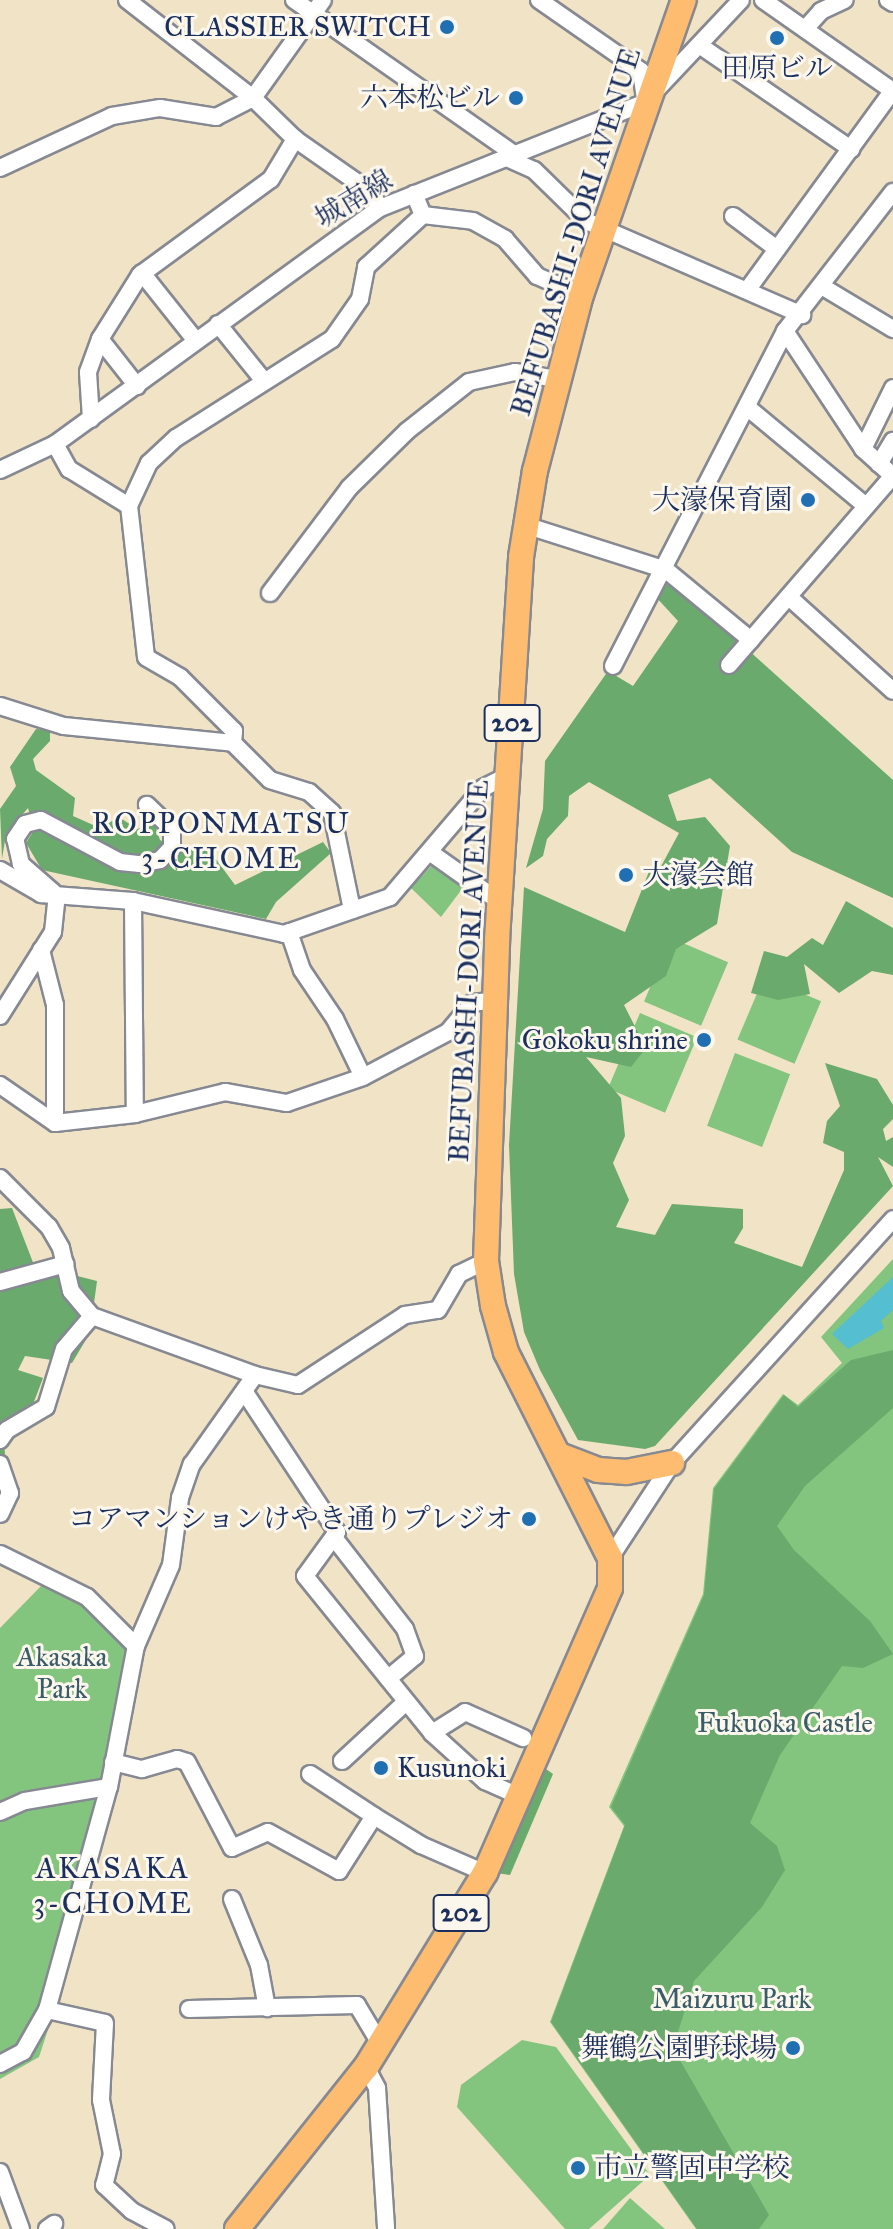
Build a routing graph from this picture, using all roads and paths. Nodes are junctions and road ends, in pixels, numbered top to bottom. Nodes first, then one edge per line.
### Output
1 (127, 0) edge
2 (294, 0) edge
3 (539, 0) edge
4 (684, 0) edge
5 (741, 0) edge
6 (763, 0) edge
7 (845, 0) edge
8 (888, 0) edge
9 (893, 3) edge
10 (319, 7) edge
11 (805, 29) junction
12 (702, 47) junction
13 (893, 90) edge
14 (253, 98) junction
15 (644, 103) junction
16 (295, 139) junction
17 (851, 149) junction
18 (513, 157) junction
19 (0, 168) edge
20 (893, 192) edge
21 (414, 194) junction
22 (380, 208) junction
23 (423, 215) junction
24 (733, 216) dead end
25 (603, 227) junction
26 (777, 249) junction
27 (142, 273) junction
28 (823, 287) junction
29 (748, 289) junction
30 (581, 295) junction
31 (802, 315) junction
32 (218, 324) junction
33 (893, 329) edge
34 (785, 331) junction
35 (100, 339) junction
36 (196, 341) junction
37 (557, 379) junction
38 (264, 381) junction
39 (137, 386) junction
40 (893, 388) edge
41 (747, 407) junction
42 (91, 419) junction
43 (893, 441) edge
44 (55, 444) junction
45 (863, 449) junction
46 (879, 464) junction
47 (0, 470) edge
48 (893, 476) edge
49 (129, 506) junction
50 (866, 506) junction
51 (525, 525) junction
52 (666, 570) junction
53 (270, 593) dead end
54 (789, 597) junction
55 (751, 640) junction
56 (729, 665) dead end
57 (613, 666) dead end
58 (893, 691) edge
59 (0, 706) edge
60 (233, 743) junction
61 (508, 775) junction
62 (147, 805) dead end
63 (431, 853) junction
64 (0, 870) edge
65 (57, 895) junction
66 (133, 901) junction
67 (500, 902) junction
68 (352, 910) junction
69 (289, 932) junction
70 (41, 950) junction
71 (496, 1000) junction
72 (0, 1016) edge
73 (363, 1077) junction
74 (0, 1085) edge
75 (135, 1114) junction
76 (55, 1123) junction
77 (0, 1178) edge
78 (893, 1219) edge
79 (486, 1261) junction
80 (66, 1264) junction
81 (0, 1282) edge
82 (92, 1316) junction
83 (255, 1375) junction
84 (244, 1391) junction
85 (0, 1440) edge
86 (559, 1455) junction
87 (672, 1463) junction
88 (0, 1464) edge
89 (0, 1514) edge
90 (335, 1539) junction
91 (0, 1554) edge
92 (610, 1558) junction
93 (136, 1646) junction
94 (388, 1679) junction
95 (406, 1702) junction
96 (432, 1733) junction
97 (523, 1738) dead end
98 (342, 1761) dead end
99 (113, 1762) junction
100 (310, 1774) dead end
101 (109, 1787) junction
102 (517, 1795) junction
103 (0, 1812) edge
104 (374, 1816) junction
105 (485, 1873) junction
106 (232, 1899) dead end
107 (267, 2008) junction
108 (189, 2009) dead end
109 (47, 2010) junction
110 (381, 2045) junction
111 (0, 2064) edge
112 (366, 2067) junction
113 (0, 2172) edge
114 (21, 2229) edge
115 (166, 2229) edge
116 (237, 2229) edge
117 (386, 2229) edge

1 - 14 street
2 - 10 street
3 - 15 street
4 - 15 highway, BEFUBASHI-DORI AVENUE / 202
5 - 12 street, 城南線
6 - 11 street
7 - 11 street
8 - 9 street
10 - 14 street
10 - 18 street
11 - 13 street
12 - 15 street, 城南線
12 - 17 street
13 - 17 street
14 - 16 street
14 - 19 street
15 - 18 street, 城南線
15 - 25 highway, BEFUBASHI-DORI AVENUE / 202
16 - 22 street
16 - 27 street
17 - 26 street
18 - 21 street, 城南線
18 - 25 street
20 - 28 street
21 - 22 street, 城南線
21 - 23 street
22 - 32 street, 城南線
23 - 30 street
23 - 38 street
24 - 26 street
25 - 29 street
25 - 30 highway, BEFUBASHI-DORI AVENUE / 202
26 - 29 street
27 - 35 street
27 - 36 street
28 - 31 street
28 - 33 street
29 - 31 street
30 - 37 highway, BEFUBASHI-DORI AVENUE / 202
31 - 34 street
32 - 36 street, 城南線
32 - 38 street
34 - 41 street
34 - 45 street
35 - 39 street
35 - 42 street
36 - 39 street, 城南線
37 - 51 highway, BEFUBASHI-DORI AVENUE / 202
37 - 53 street
38 - 49 street
39 - 42 street, 城南線
40 - 45 street
41 - 50 street
41 - 52 street
42 - 44 street, 城南線
43 - 46 street
44 - 47 street, 城南線
44 - 49 street
45 - 46 street
46 - 48 street
48 - 50 street
49 - 60 street
50 - 54 street
51 - 52 street
51 - 61 highway, BEFUBASHI-DORI AVENUE / 202
52 - 55 street
52 - 57 street
54 - 55 street
54 - 58 street
55 - 56 street
59 - 60 street
60 - 68 street
61 - 63 street
61 - 67 highway, BEFUBASHI-DORI AVENUE / 202
62 - 65 street
63 - 67 street
63 - 68 street
64 - 65 street
65 - 66 street
65 - 70 street
66 - 69 street
66 - 75 street
67 - 71 highway, BEFUBASHI-DORI AVENUE / 202
68 - 69 street
69 - 73 street
70 - 72 street
70 - 76 street
71 - 73 street
71 - 79 highway, BEFUBASHI-DORI AVENUE / 202
73 - 75 street
74 - 76 street
75 - 76 street
77 - 80 street
78 - 87 street
79 - 83 street
79 - 86 highway, BEFUBASHI-DORI AVENUE / 202
80 - 81 street
80 - 82 street
82 - 83 street
82 - 85 street
83 - 84 street
84 - 90 street
84 - 93 street
86 - 87 highway
86 - 92 highway, BEFUBASHI-DORI AVENUE / 202
87 - 92 street
88 - 89 street
90 - 94 street
90 - 94 street
91 - 93 street
92 - 102 highway, 202
93 - 99 street
94 - 95 street
95 - 96 street
95 - 98 street
96 - 97 street
96 - 102 street
99 - 101 street
99 - 104 street
100 - 104 street
101 - 103 street
101 - 109 street
102 - 105 highway, 202
104 - 105 street
105 - 110 highway, 202
106 - 107 street
107 - 108 street
107 - 110 street
109 - 111 street
109 - 115 street
110 - 112 highway, 202
112 - 116 highway, 202
112 - 117 street
113 - 114 street

